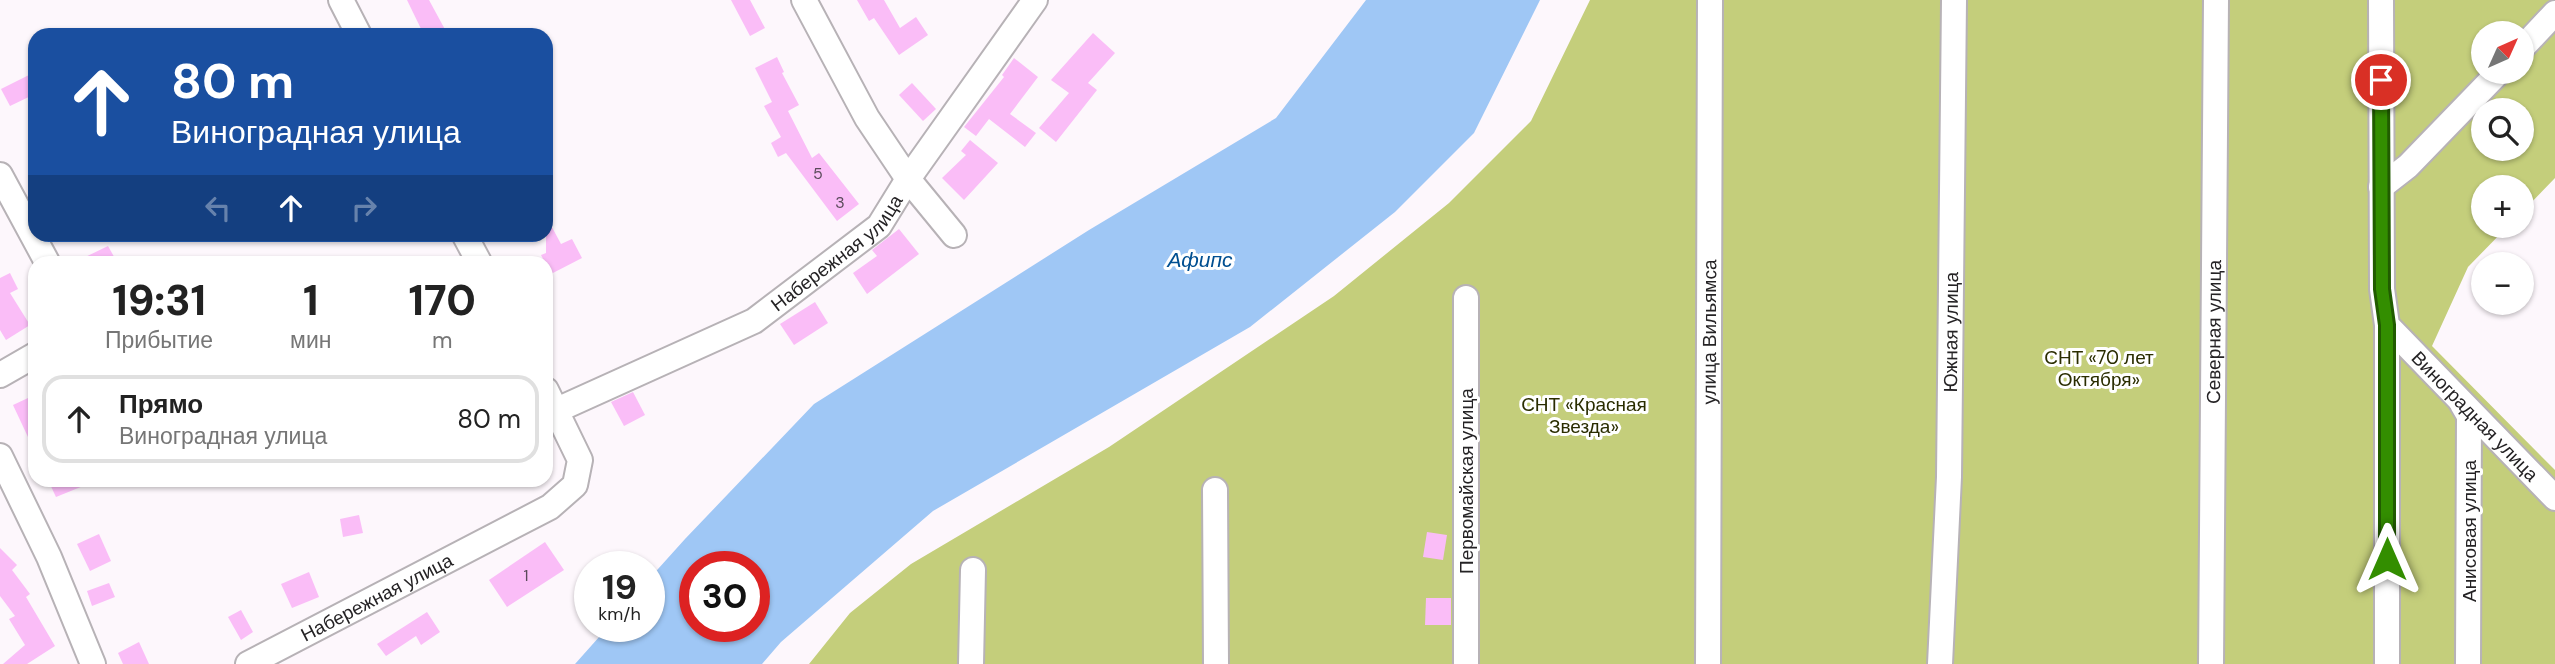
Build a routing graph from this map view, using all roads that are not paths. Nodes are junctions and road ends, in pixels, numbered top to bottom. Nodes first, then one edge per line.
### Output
1 (341, 0) edge
2 (804, 0) edge
3 (1035, 0) edge
4 (1710, 0) edge
5 (1954, 0) edge
6 (2216, 0) edge
7 (2381, 0) edge
8 (2555, 13) edge
9 (355, 28) edge
10 (2534, 35) edge
11 (2487, 84) edge
12 (0, 175) edge
13 (908, 179) junction
14 (2381, 187) junction
15 (28, 227) edge
16 (954, 235) dead end
17 (1466, 299) dead end
18 (2387, 325) junction
19 (28, 359) edge
20 (0, 375) edge
21 (553, 399) edge
22 (2460, 401) junction
23 (553, 404) edge
24 (0, 456) edge
25 (1215, 490) dead end
26 (2555, 498) edge
27 (973, 570) dead end
28 (93, 664) edge
29 (248, 664) edge
30 (971, 664) edge
31 (1216, 664) edge
32 (1466, 664) edge
33 (1708, 664) edge
34 (1940, 664) edge
35 (2211, 664) edge
36 (2387, 664) edge
37 (2468, 664) edge

1 - 9 street
2 - 13 street
3 - 13 street, Набережная улица
4 - 33 street, улица Вильямса
5 - 34 street, Южная улица
6 - 35 street, Северная улица
7 - 14 street
8 - 10 street
11 - 14 street
12 - 15 street
13 - 16 street
13 - 21 street, Набережная улица
14 - 18 street
17 - 32 street, Первомайская улица
18 - 22 street, Виноградная улица
18 - 36 street
19 - 20 street
22 - 26 street, Виноградная улица
22 - 37 street, Анисовая улица
23 - 29 street, Набережная улица
24 - 28 street
25 - 31 street
27 - 30 street

